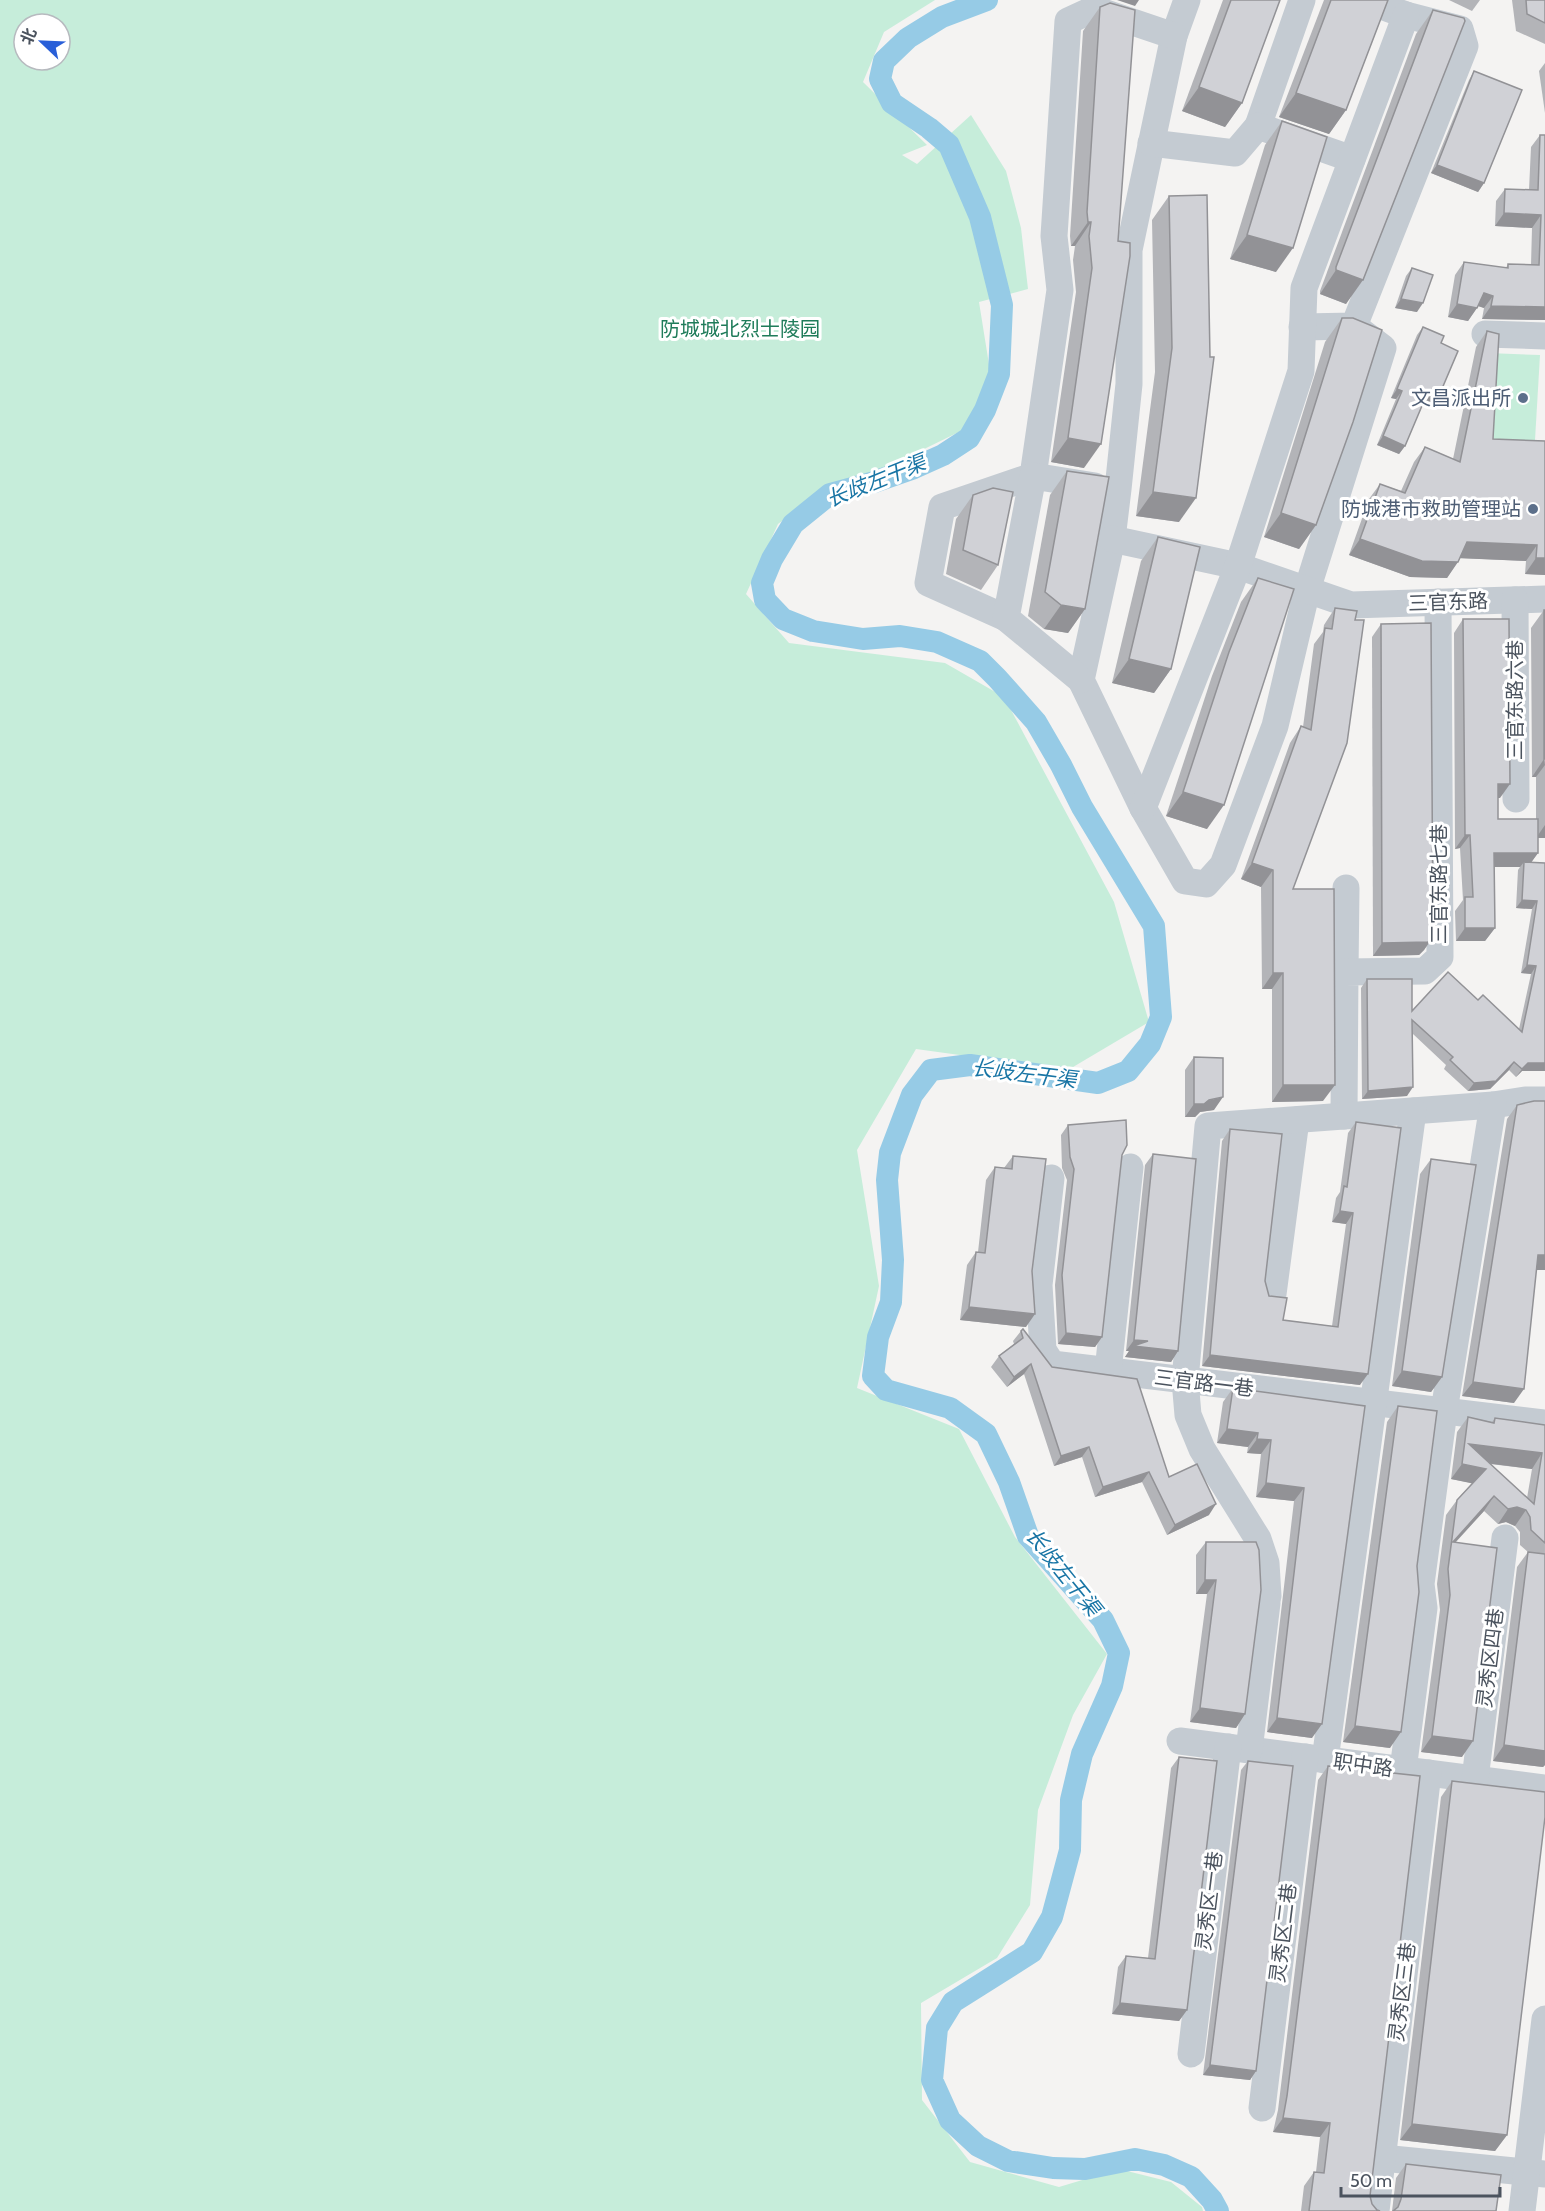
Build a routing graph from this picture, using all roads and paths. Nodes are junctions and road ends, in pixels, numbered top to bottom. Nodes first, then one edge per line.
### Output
1 (1187, 0) edge
2 (1302, 0) edge
3 (1365, 0) edge
4 (1406, 15) junction
5 (1174, 36) junction
6 (1258, 126) junction
7 (1151, 143) junction
8 (1352, 159) junction
9 (1354, 326) junction
10 (1302, 327) junction
11 (1485, 334) edge
12 (1545, 336) edge
13 (1032, 476) junction
14 (1118, 489) junction
15 (1112, 539) junction
16 (1238, 566) junction
17 (1307, 590) junction
18 (1515, 600) junction
19 (1545, 600) edge
20 (1438, 602) junction
21 (1006, 618) junction
22 (1080, 680) junction
23 (1516, 799) dead end
24 (1143, 808) junction
25 (1346, 888) dead end
26 (1345, 972) junction
27 (1545, 1100) edge
28 (1493, 1106) junction
29 (1413, 1111) junction
30 (1344, 1116) junction
31 (1296, 1120) junction
32 (1130, 1167) dead end
33 (1051, 1178) dead end
34 (1273, 1294) edge
35 (1108, 1371) junction
36 (1185, 1380) junction
37 (1372, 1402) junction
38 (1444, 1411) junction
39 (1545, 1423) edge
40 (1505, 1538) dead end
41 (1180, 1741) dead end
42 (1238, 1748) junction
43 (1315, 1758) junction
44 (1415, 1772) junction
45 (1475, 1779) junction
46 (1545, 1788) edge
47 (1545, 2019) edge
48 (1191, 2054) dead end
49 (1262, 2108) dead end
50 (1382, 2158) junction
51 (1536, 2173) edge
52 (1376, 2211) edge
53 (1522, 2211) edge

1 - 5 street
2 - 6 street
3 - 4 street
4 - 8 street
4 - 9 street
5 - 7 street
5 - 13 street
6 - 7 street
6 - 8 street
7 - 14 street
8 - 10 street
9 - 10 street
9 - 17 street
10 - 16 street
11 - 12 street
13 - 14 street
13 - 21 street
13 - 21 street
14 - 15 street
15 - 16 street
15 - 22 street
16 - 17 street
16 - 24 street
17 - 20 street, 三官东路
17 - 24 street
18 - 19 street, 三官东路
18 - 20 street, 三官东路
18 - 23 street, 三官东路六巷
20 - 26 street, 三官东路七巷
21 - 22 street
22 - 24 street
25 - 26 street
26 - 30 street
27 - 28 street
28 - 29 street
28 - 38 street, 灵秀区三巷
29 - 30 street
29 - 37 street, 灵秀区二巷
30 - 31 street
31 - 34 street
31 - 36 street, 灵秀区一巷
32 - 35 street
33 - 35 street, 三官路一巷
35 - 36 street, 三官路一巷
36 - 37 street, 三官路一巷
36 - 42 street, 灵秀区一巷
37 - 38 street, 三官路一巷
37 - 43 street, 灵秀区二巷
38 - 39 street, 三官路一巷
38 - 44 street, 灵秀区三巷
40 - 45 street, 灵秀区四巷
41 - 42 street, 职中路
42 - 43 street, 职中路
42 - 48 street, 灵秀区一巷
43 - 44 street, 职中路
43 - 49 street, 灵秀区二巷
44 - 45 street, 职中路
44 - 50 street, 灵秀区三巷
45 - 46 street, 职中路
47 - 51 street
50 - 51 street
50 - 52 street, 灵秀区三巷
51 - 53 street

